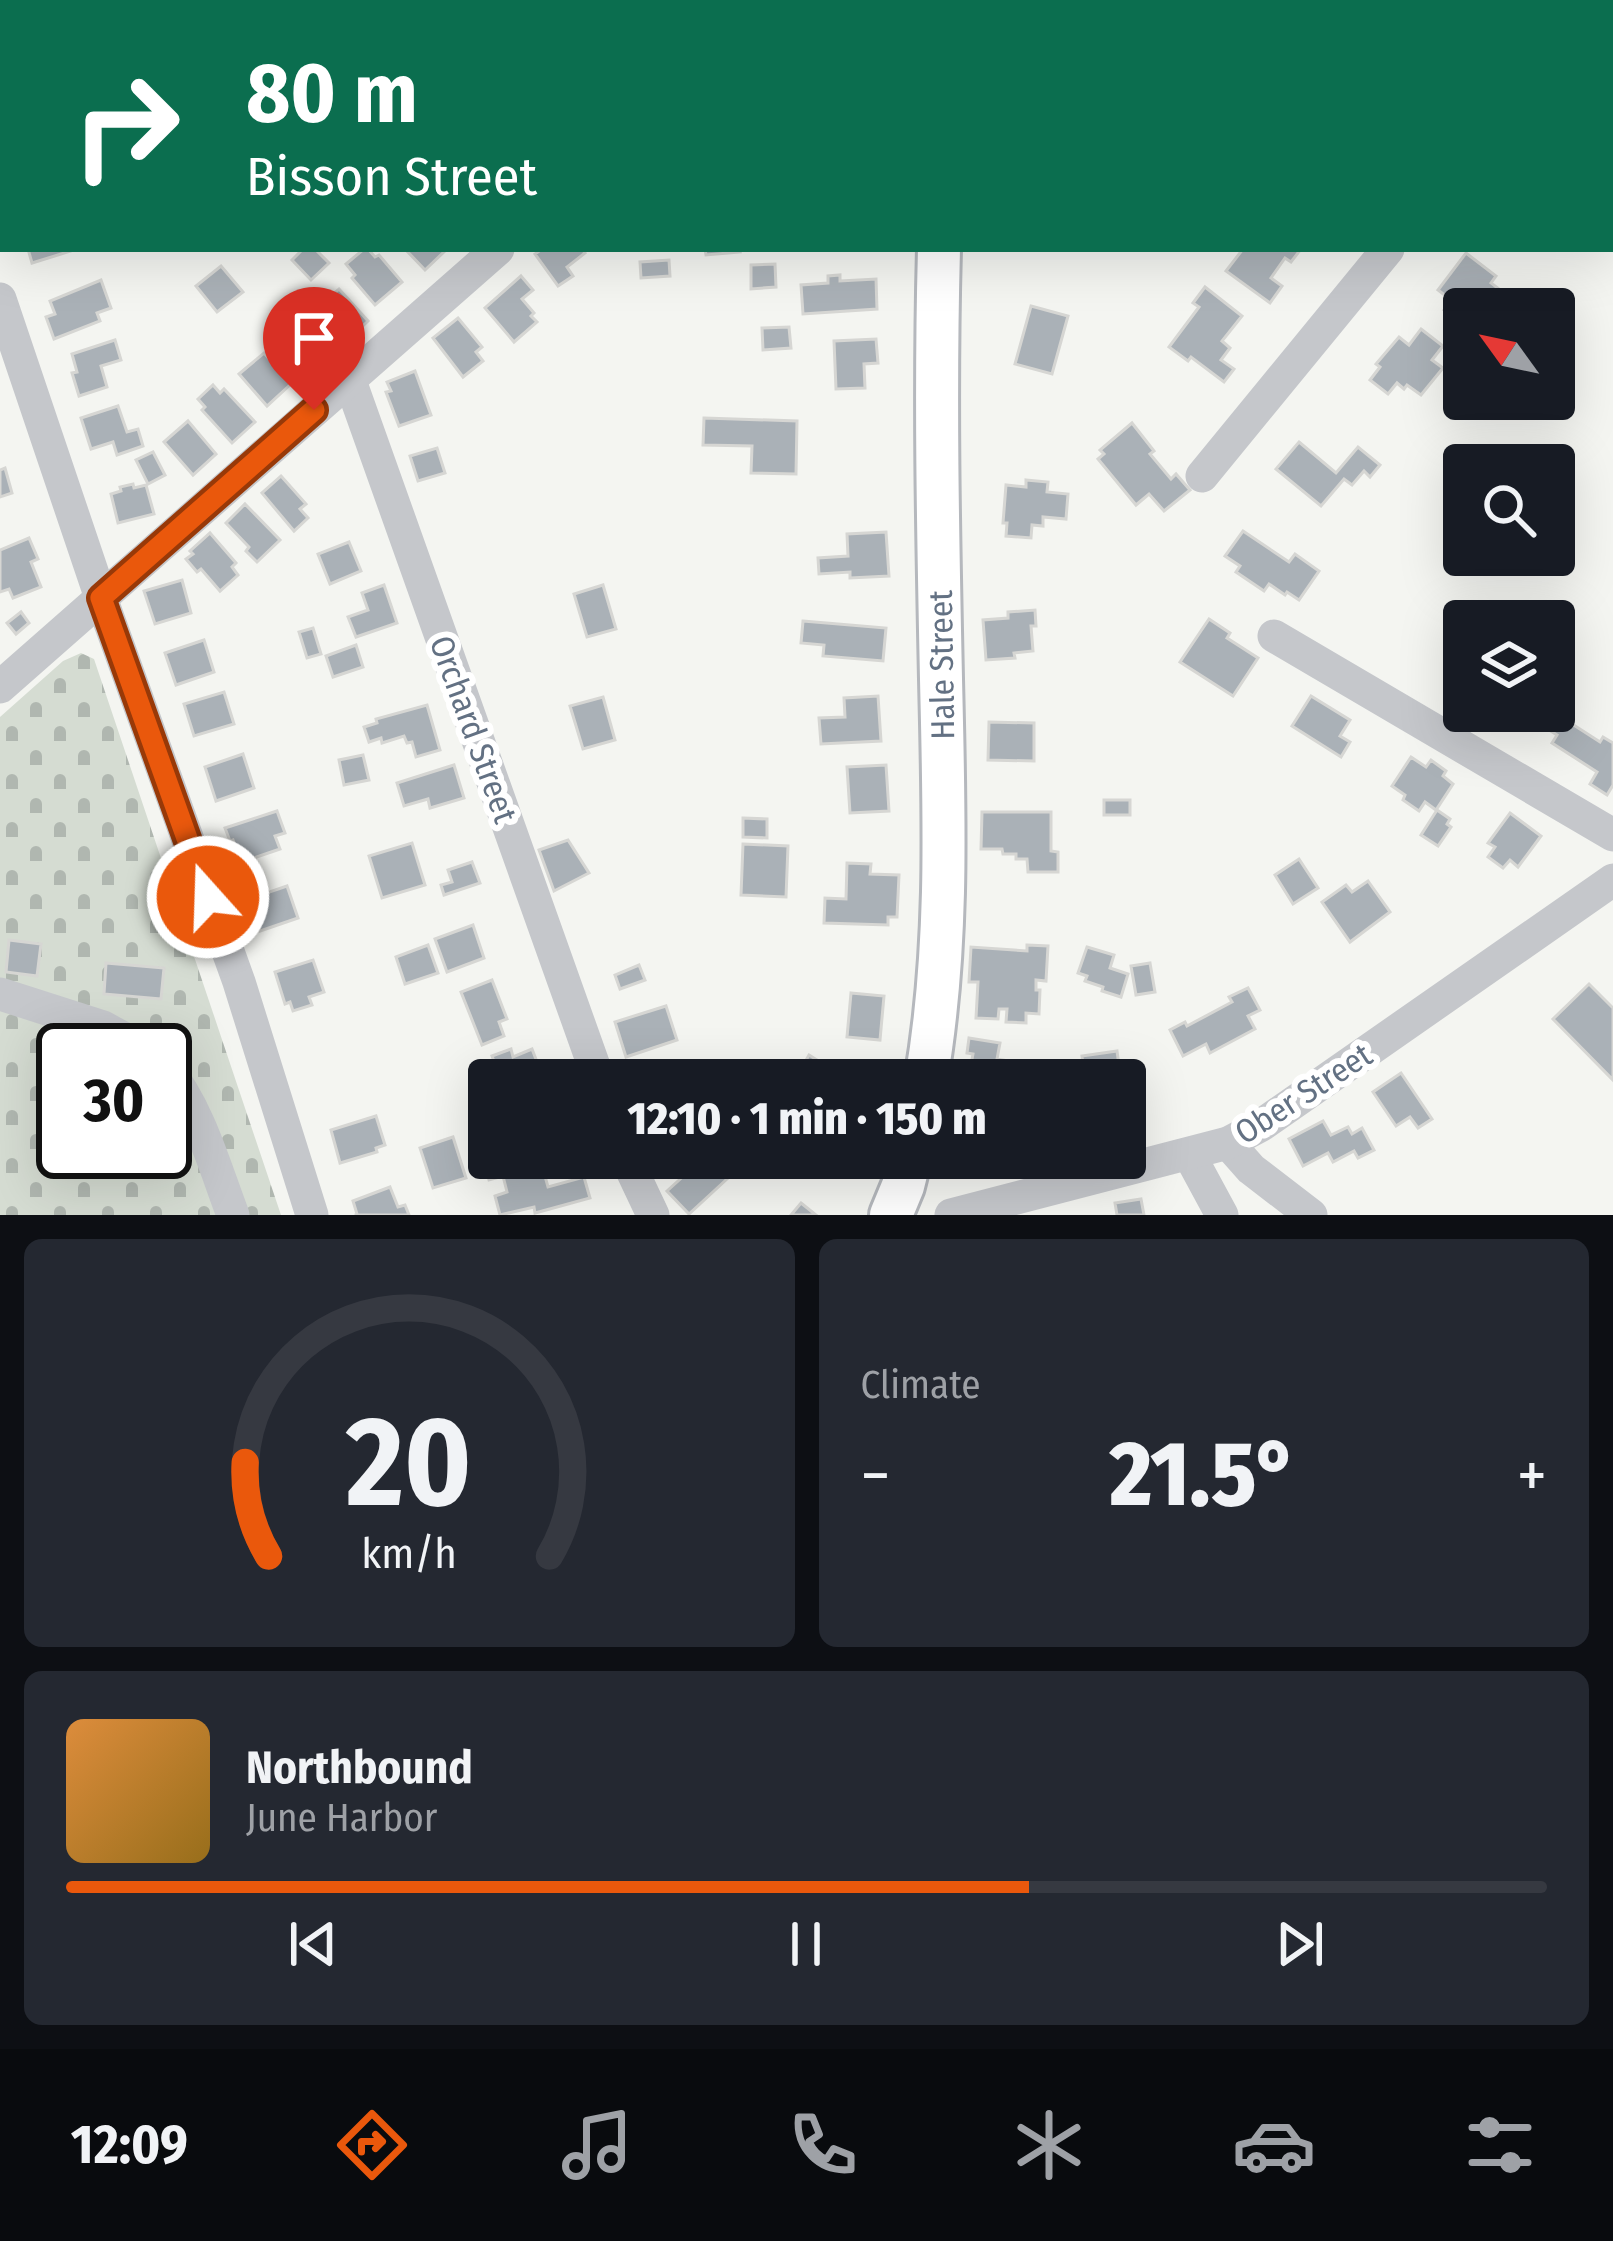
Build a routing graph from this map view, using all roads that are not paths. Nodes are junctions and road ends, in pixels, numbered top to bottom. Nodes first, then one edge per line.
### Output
1 (495, 252) edge
2 (939, 252) edge
3 (1386, 252) edge
4 (0, 299) edge
5 (349, 378) junction
6 (1202, 476) dead end
7 (101, 598) junction
8 (1274, 636) dead end
9 (0, 688) edge
10 (1613, 835) edge
11 (1600, 889) edge
12 (1613, 923) edge
13 (0, 994) edge
14 (91, 1023) edge
15 (592, 1059) edge
16 (928, 1059) edge
17 (192, 1111) edge
18 (1228, 1143) junction
19 (1189, 1154) junction
20 (636, 1179) edge
21 (906, 1179) edge
22 (893, 1210) edge
23 (232, 1215) edge
24 (312, 1215) edge
25 (653, 1215) edge
26 (940, 1215) edge
27 (951, 1215) edge
28 (1222, 1215) edge
29 (1311, 1215) edge

1 - 5 street
2 - 16 main road, Hale Street
3 - 6 street
4 - 7 street
5 - 7 street
5 - 15 street, Orchard Street
7 - 9 street
7 - 24 street
8 - 10 street
11 - 12 street
11 - 18 street, Ober Street
13 - 14 street
17 - 23 street
18 - 19 street, Ober Street
18 - 29 street
19 - 27 street, Ober Street
19 - 28 street
20 - 25 street
21 - 22 main road
22 - 26 street

